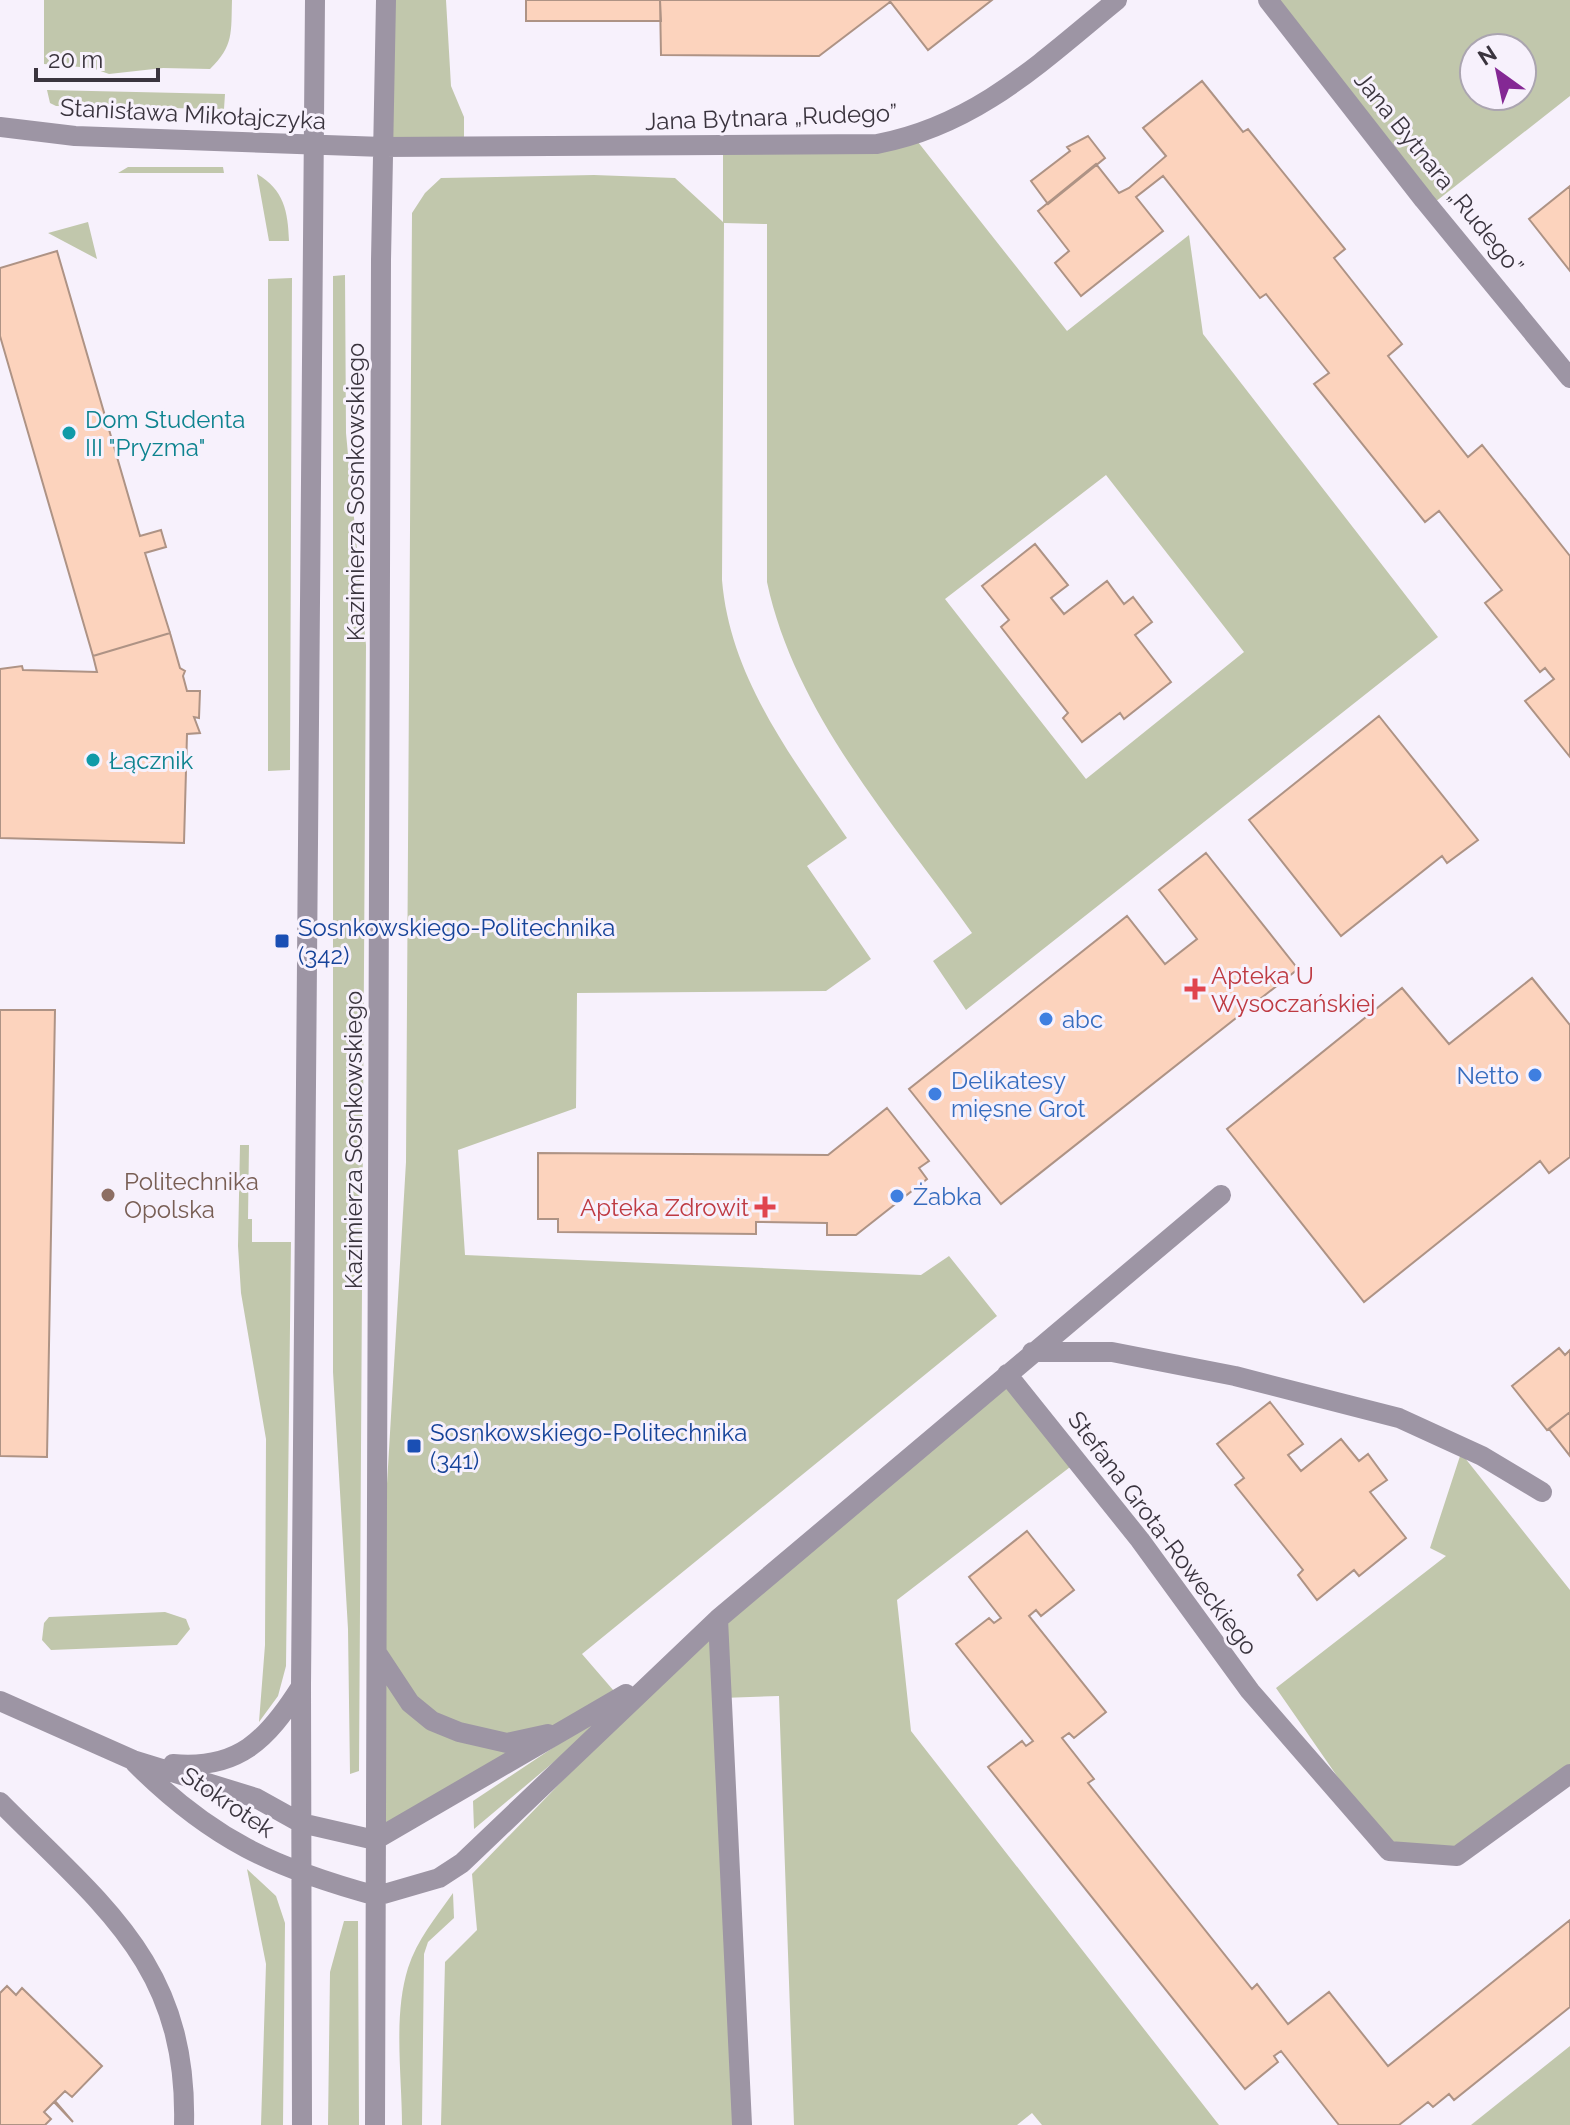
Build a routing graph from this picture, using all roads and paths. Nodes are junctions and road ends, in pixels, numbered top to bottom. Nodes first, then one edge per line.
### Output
1 (315, 0) edge
2 (386, 0) edge
3 (1117, 0) edge
4 (1268, 0) edge
5 (0, 127) edge
6 (312, 146) junction
7 (383, 147) junction
8 (1570, 378) edge
9 (1221, 1195) dead end
10 (1032, 1352) junction
11 (1007, 1374) junction
12 (1542, 1492) dead end
13 (718, 1619) junction
14 (377, 1653) junction
15 (660, 1671) junction
16 (301, 1686) junction
17 (0, 1701) edge
18 (571, 1728) junction
19 (133, 1760) junction
20 (1570, 1774) edge
21 (0, 1802) edge
22 (301, 1823) junction
23 (375, 1840) junction
24 (302, 1875) junction
25 (377, 1896) junction
26 (184, 2125) edge
27 (302, 2125) edge
28 (375, 2125) edge
29 (742, 2125) edge

1 - 6 street, Kazimierza Sosnkowskiego
2 - 7 street, Kazimierza Sosnkowskiego
3 - 7 street, Jana Bytnara „Rudego”
4 - 8 street, Jana Bytnara „Rudego”
5 - 6 street, Stanisława Mikołajczyka
6 - 7 street, Stanisława Mikołajczyka
6 - 16 street, Kazimierza Sosnkowskiego
7 - 14 street, Kazimierza Sosnkowskiego
9 - 10 street
10 - 11 street
10 - 12 street
11 - 13 street
11 - 20 street, Stefana Grota-Roweckiego
13 - 15 street
13 - 29 street
14 - 18 street
14 - 23 street, Kazimierza Sosnkowskiego
15 - 18 street
15 - 25 street
16 - 19 street, Stokrotek
16 - 22 street, Kazimierza Sosnkowskiego
17 - 19 street, Stokrotek
18 - 23 street
19 - 22 street, Stokrotek
19 - 24 street, Stokrotek
21 - 26 street
22 - 23 street
22 - 24 street, Kazimierza Sosnkowskiego
23 - 25 street, Kazimierza Sosnkowskiego
24 - 25 street
24 - 27 street, Kazimierza Sosnkowskiego
25 - 28 street, Kazimierza Sosnkowskiego

